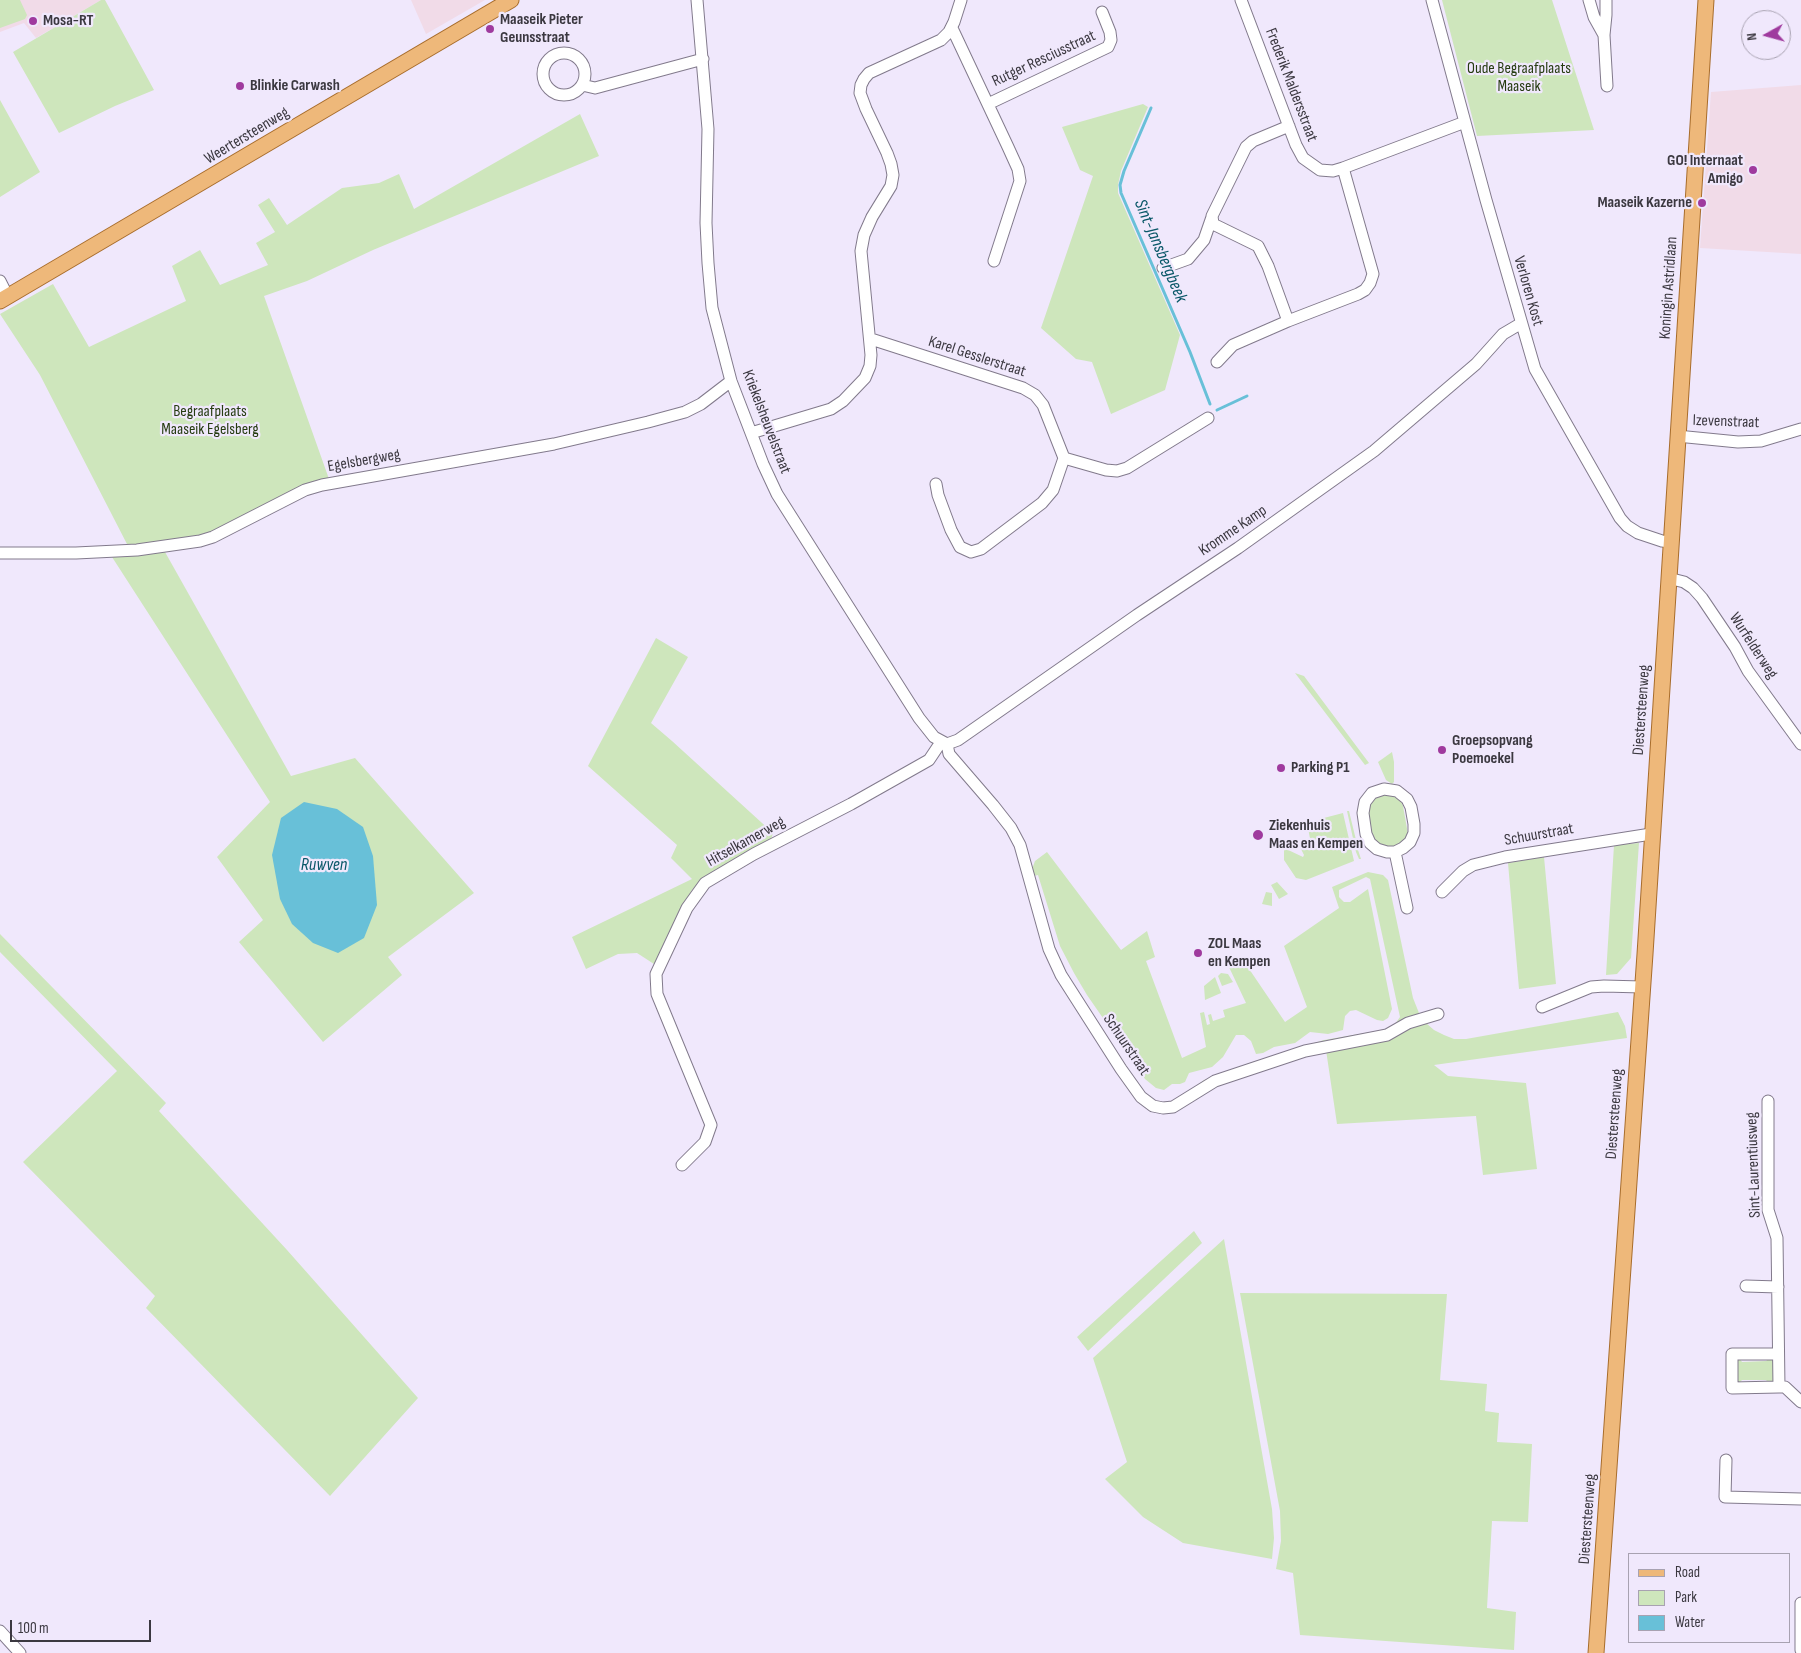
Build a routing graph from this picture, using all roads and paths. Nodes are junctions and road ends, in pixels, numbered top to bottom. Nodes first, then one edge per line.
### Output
1 (511, 0) edge
2 (697, 0) edge
3 (961, 0) edge
4 (1241, 0) edge
5 (1432, 0) edge
6 (1589, 0) edge
7 (1606, 0) edge
8 (1706, 0) edge
9 (1102, 12) dead end
10 (952, 28) junction
11 (1604, 35) junction
12 (703, 59) junction
13 (582, 85) dead end
14 (1607, 86) dead end
15 (988, 104) junction
16 (1465, 122) junction
17 (1289, 126) junction
18 (1343, 168) junction
19 (1212, 216) junction
20 (994, 261) dead end
21 (1163, 268) dead end
22 (0, 281) edge
23 (4, 299) edge
24 (1288, 321) junction
25 (1520, 324) junction
26 (870, 339) junction
27 (1217, 362) dead end
28 (731, 382) junction
29 (1208, 418) dead end
30 (1801, 429) edge
31 (751, 433) junction
32 (1677, 436) junction
33 (1064, 458) junction
34 (936, 484) dead end
35 (1670, 542) junction
36 (0, 553) edge
37 (1668, 578) junction
38 (944, 743) junction
39 (1801, 744) edge
40 (1651, 834) junction
41 (1394, 852) junction
42 (1442, 892) dead end
43 (1407, 908) dead end
44 (1642, 987) junction
45 (1542, 1007) dead end
46 (1438, 1014) dead end
47 (1768, 1101) dead end
48 (682, 1165) dead end
49 (1746, 1286) dead end
50 (1778, 1286) junction
51 (1778, 1354) junction
52 (1779, 1387) junction
53 (1801, 1402) edge
54 (1726, 1460) dead end
55 (1801, 1500) edge
56 (1801, 1603) edge
57 (0, 1631) edge
58 (1801, 1650) edge
59 (20, 1653) edge
60 (1596, 1653) edge

1 - 23 main road, Weertersteenweg
2 - 12 street, Kriekelsheuvelstraat
3 - 10 street
4 - 17 street, Frederik Maldersstraat
5 - 16 street, Verloren Kost
6 - 11 street
7 - 11 street
8 - 32 main road, Koningin Astridlaan
9 - 15 street, Rutger Resciusstraat
10 - 15 street, Rutger Resciusstraat
10 - 26 street
11 - 14 street
12 - 13 street
12 - 28 street, Kriekelsheuvelstraat
15 - 20 street, Rutger Resciusstraat
16 - 18 street, Frederik Maldersstraat
16 - 25 street, Verloren Kost
17 - 18 street, Frederik Maldersstraat
17 - 19 street
18 - 24 street
19 - 21 street
19 - 24 street
22 - 23 street
24 - 27 street
25 - 35 street, Verloren Kost
25 - 38 street, Kromme Kamp
26 - 31 street
26 - 33 street, Karel Gesslerstraat
28 - 31 street, Kriekelsheuvelstraat
28 - 36 street, Egelsbergweg
29 - 33 street
30 - 32 street, Izevenstraat
31 - 38 street, Kriekelsheuvelstraat
32 - 35 main road, Koningin Astridlaan
33 - 34 street
35 - 37 main road, Koningin Astridlaan
37 - 39 street, Wurfelderweg
37 - 40 main road, Diestersteenweg
38 - 46 street, Schuurstraat
38 - 48 street, Hitselkamerweg
40 - 42 street, Schuurstraat
40 - 44 main road, Diestersteenweg
41 - 41 street
41 - 43 street
44 - 45 street
44 - 60 main road, Diestersteenweg
47 - 50 street, Sint-Laurentiusweg
49 - 50 street
50 - 51 street, Sint-Laurentiusweg
51 - 52 street, Sint-Laurentiusweg
51 - 52 street
52 - 53 street
54 - 55 street
56 - 58 street
57 - 59 street

